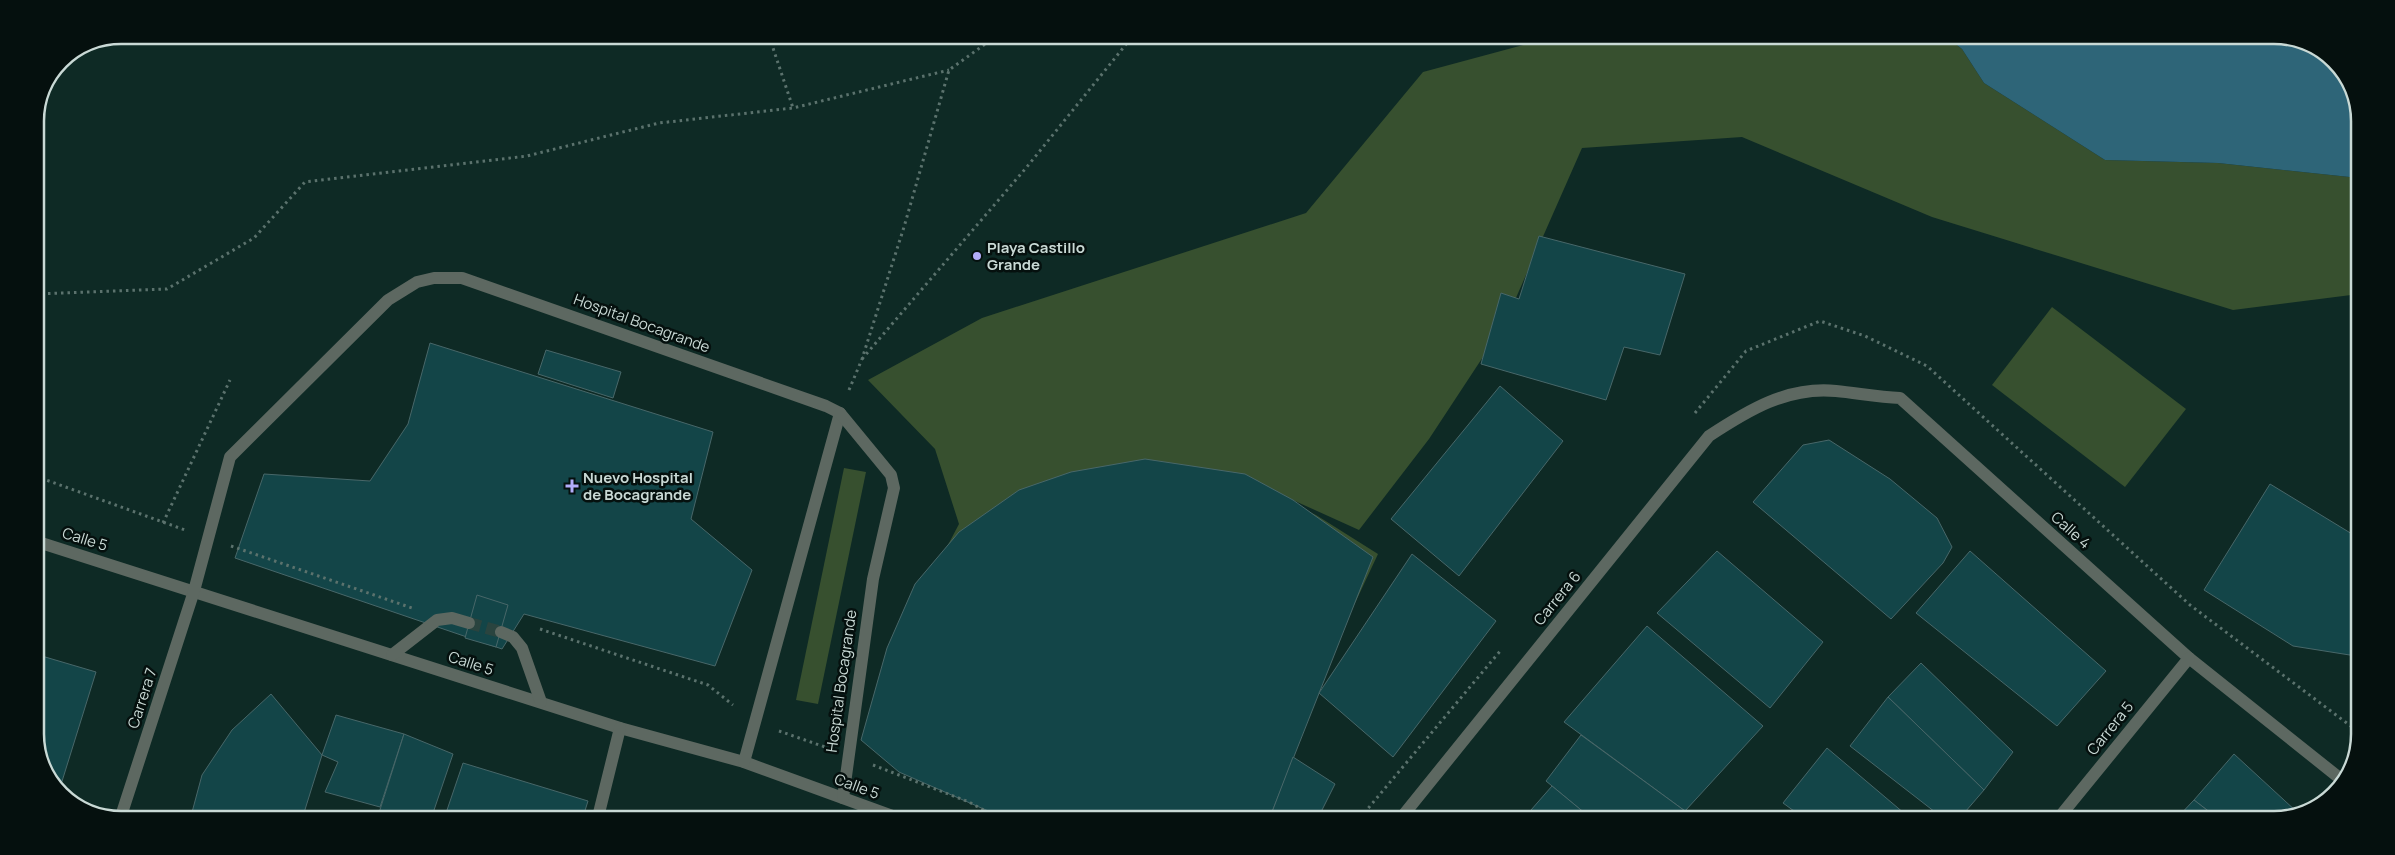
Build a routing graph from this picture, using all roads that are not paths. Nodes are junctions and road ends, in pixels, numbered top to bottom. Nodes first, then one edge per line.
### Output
1 (1749, 409) joint
2 (840, 413) junction
3 (44, 544) edge
4 (194, 591) junction
5 (469, 624) tunnel mouth
6 (501, 632) tunnel mouth
7 (392, 655) junction
8 (2189, 658) junction
9 (541, 702) junction
10 (620, 728) junction
11 (744, 762) junction
12 (2338, 777) edge
13 (843, 798) junction
14 (123, 811) edge
15 (599, 811) edge
16 (879, 811) edge
17 (1407, 811) edge
18 (2064, 811) edge

1 - 8 street, Calle 4
1 - 17 street, Carrera 6
2 - 4 street, Hospital Bocagrande
2 - 11 street
2 - 13 street, Hospital Bocagrande
3 - 4 street, Calle 5
4 - 7 street, Calle 5
4 - 14 street, Carrera 7
5 - 7 street
6 - 9 street
7 - 9 street, Calle 5
8 - 12 street, Calle 4
8 - 18 street, Carrera 5
9 - 10 street, Calle 5
10 - 11 street, Calle 5
10 - 15 street
11 - 13 street, Calle 5
13 - 16 street, Calle 5

